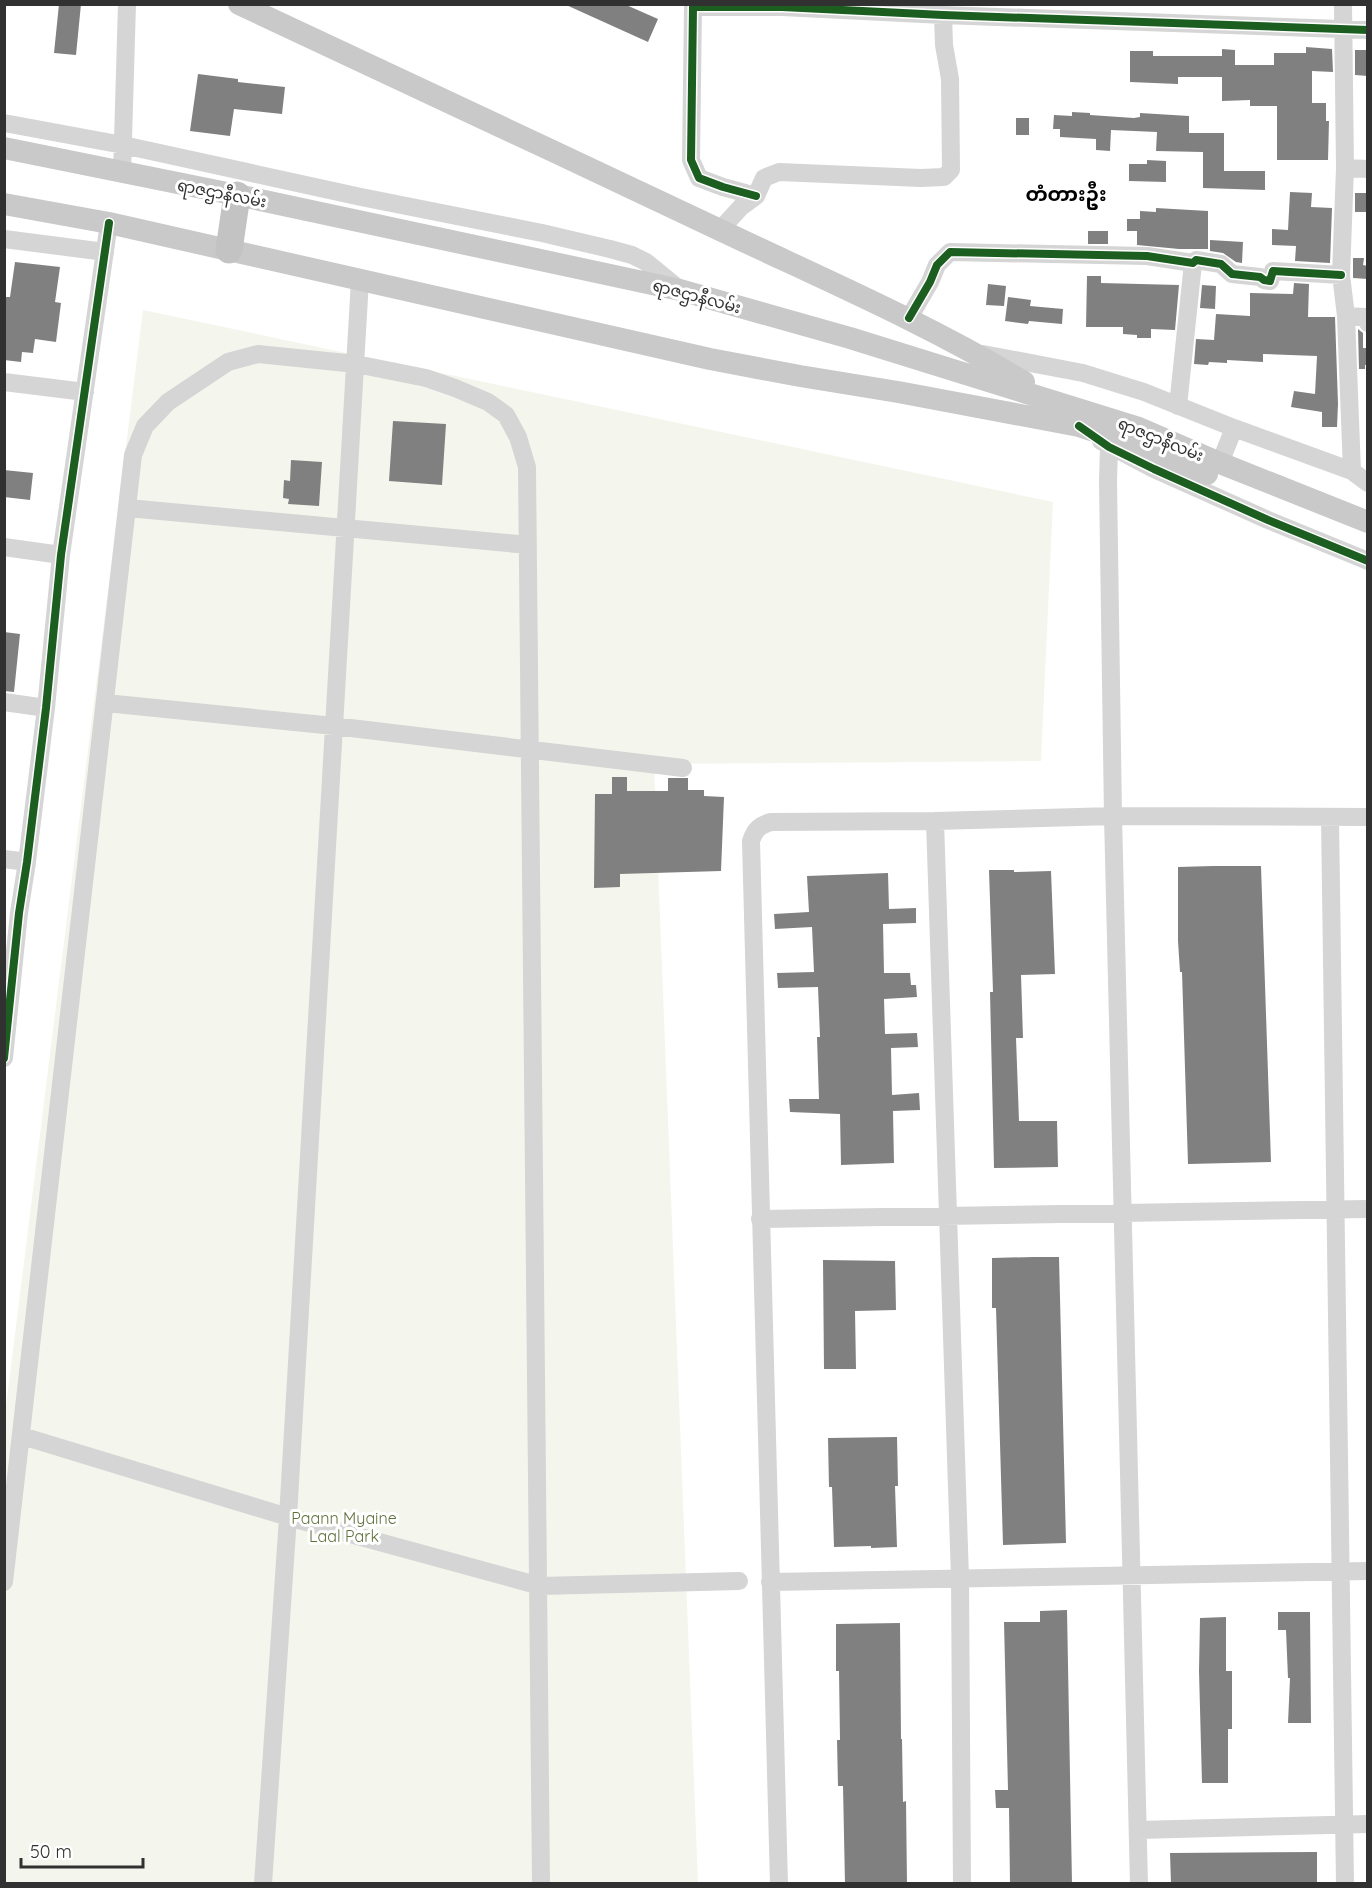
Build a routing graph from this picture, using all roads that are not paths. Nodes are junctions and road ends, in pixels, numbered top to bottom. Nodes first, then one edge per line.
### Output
1 (127, 4) edge
2 (239, 4) edge
3 (1343, 4) edge
4 (856, 8) edge
5 (943, 15) junction
6 (1343, 30) junction
7 (1368, 30) edge
8 (4, 123) edge
9 (123, 145) junction
10 (4, 148) edge
11 (1345, 168) junction
12 (1368, 170) edge
13 (122, 173) junction
14 (237, 195) junction
15 (756, 196) junction
16 (4, 204) edge
17 (109, 223) junction
18 (720, 230) junction
19 (4, 239) edge
20 (229, 250) junction
21 (105, 252) junction
22 (1193, 263) junction
23 (1341, 275) junction
24 (360, 280) junction
25 (680, 290) junction
26 (1346, 316) junction
27 (909, 318) junction
28 (1368, 323) edge
29 (975, 353) junction
30 (356, 364) junction
31 (4, 382) edge
32 (85, 392) junction
33 (1052, 400) junction
34 (1178, 406) junction
35 (1079, 426) junction
36 (1234, 428) junction
37 (1109, 447) junction
38 (1220, 463) junction
39 (1352, 471) junction
40 (1368, 483) edge
41 (128, 508) junction
42 (1368, 522) edge
43 (346, 527) junction
44 (1368, 538) edge
45 (528, 544) junction
46 (4, 548) edge
47 (62, 555) junction
48 (1368, 561) edge
49 (4, 702) edge
50 (106, 703) junction
51 (46, 708) junction
52 (334, 726) junction
53 (530, 749) junction
54 (682, 768) dead end
55 (1113, 816) junction
56 (1368, 817) edge
57 (1330, 818) junction
58 (935, 821) junction
59 (4, 859) edge
60 (27, 862) junction
61 (12, 912) edge
62 (5, 1051) edge
63 (1368, 1209) edge
64 (1336, 1210) junction
65 (1123, 1213) junction
66 (949, 1216) junction
67 (760, 1219) junction
68 (22, 1436) junction
69 (288, 1517) junction
70 (1368, 1571) edge
71 (1341, 1572) junction
72 (1132, 1575) junction
73 (960, 1578) junction
74 (739, 1581) dead end
75 (4, 1582) edge
76 (770, 1582) junction
77 (540, 1586) junction
78 (1344, 1824) junction
79 (1368, 1824) edge
80 (1138, 1830) junction
81 (263, 1884) edge
82 (541, 1884) edge
83 (779, 1884) edge
84 (962, 1884) edge
85 (1139, 1884) edge
86 (1345, 1884) edge

1 - 9 street
2 - 18 main road
3 - 6 street
4 - 5 street
4 - 15 street
5 - 6 street
5 - 15 street
6 - 7 street
6 - 11 street
8 - 9 street
9 - 13 street
9 - 25 street
10 - 13 main road, ရာဇဌာနီလမ်း
11 - 12 street
11 - 23 street
13 - 14 main road, ရာဇဌာနီလမ်း
14 - 20 highway
14 - 25 main road, ရာဇဌာနီလမ်း
15 - 18 street
16 - 17 main road, ရာဇဌာနီလမ်း
17 - 20 main road, ရာဇဌာနီလမ်း
17 - 21 street
18 - 27 main road
19 - 21 street
20 - 24 main road, ရာဇဌာနီလမ်း
21 - 32 street
22 - 23 street
22 - 27 street
22 - 34 street
23 - 26 street
24 - 30 street
24 - 35 main road, ရာဇဌာနီလမ်း
25 - 33 main road, ရာဇဌာနီလမ်း
26 - 28 street
26 - 39 street
27 - 29 main road
29 - 33 main road
29 - 34 street
30 - 41 street
30 - 43 street
30 - 45 street
31 - 32 street
32 - 47 street
33 - 35 main road
33 - 38 main road, ရာဇဌာနီလမ်း
34 - 36 street
35 - 37 street
35 - 44 main road, ရာဇဌာနီလမ်း
36 - 38 street
36 - 39 street
37 - 48 street
37 - 55 street
38 - 42 main road, ရာဇဌာနီလမ်း
39 - 40 street
41 - 43 street
41 - 50 street
43 - 45 street
43 - 52 street
45 - 53 street
46 - 47 street
47 - 51 street
49 - 51 street
50 - 52 street
50 - 68 street
51 - 60 street
52 - 53 street
52 - 69 street
53 - 54 street
53 - 77 street
55 - 57 street
55 - 58 street
55 - 65 street
56 - 57 street
57 - 64 street
58 - 66 street
58 - 67 street
59 - 60 street
60 - 61 street
61 - 62 street
63 - 64 street
64 - 65 street
64 - 71 street
65 - 66 street
65 - 72 street
66 - 67 street
66 - 73 street
67 - 76 street
68 - 69 street
68 - 75 street
69 - 77 street
69 - 81 street
70 - 71 street
71 - 72 street
71 - 78 street
72 - 73 street
72 - 80 street
73 - 76 street
73 - 84 street
74 - 77 street
76 - 83 street
77 - 82 street
78 - 79 street
78 - 80 street
78 - 86 street
80 - 85 street

